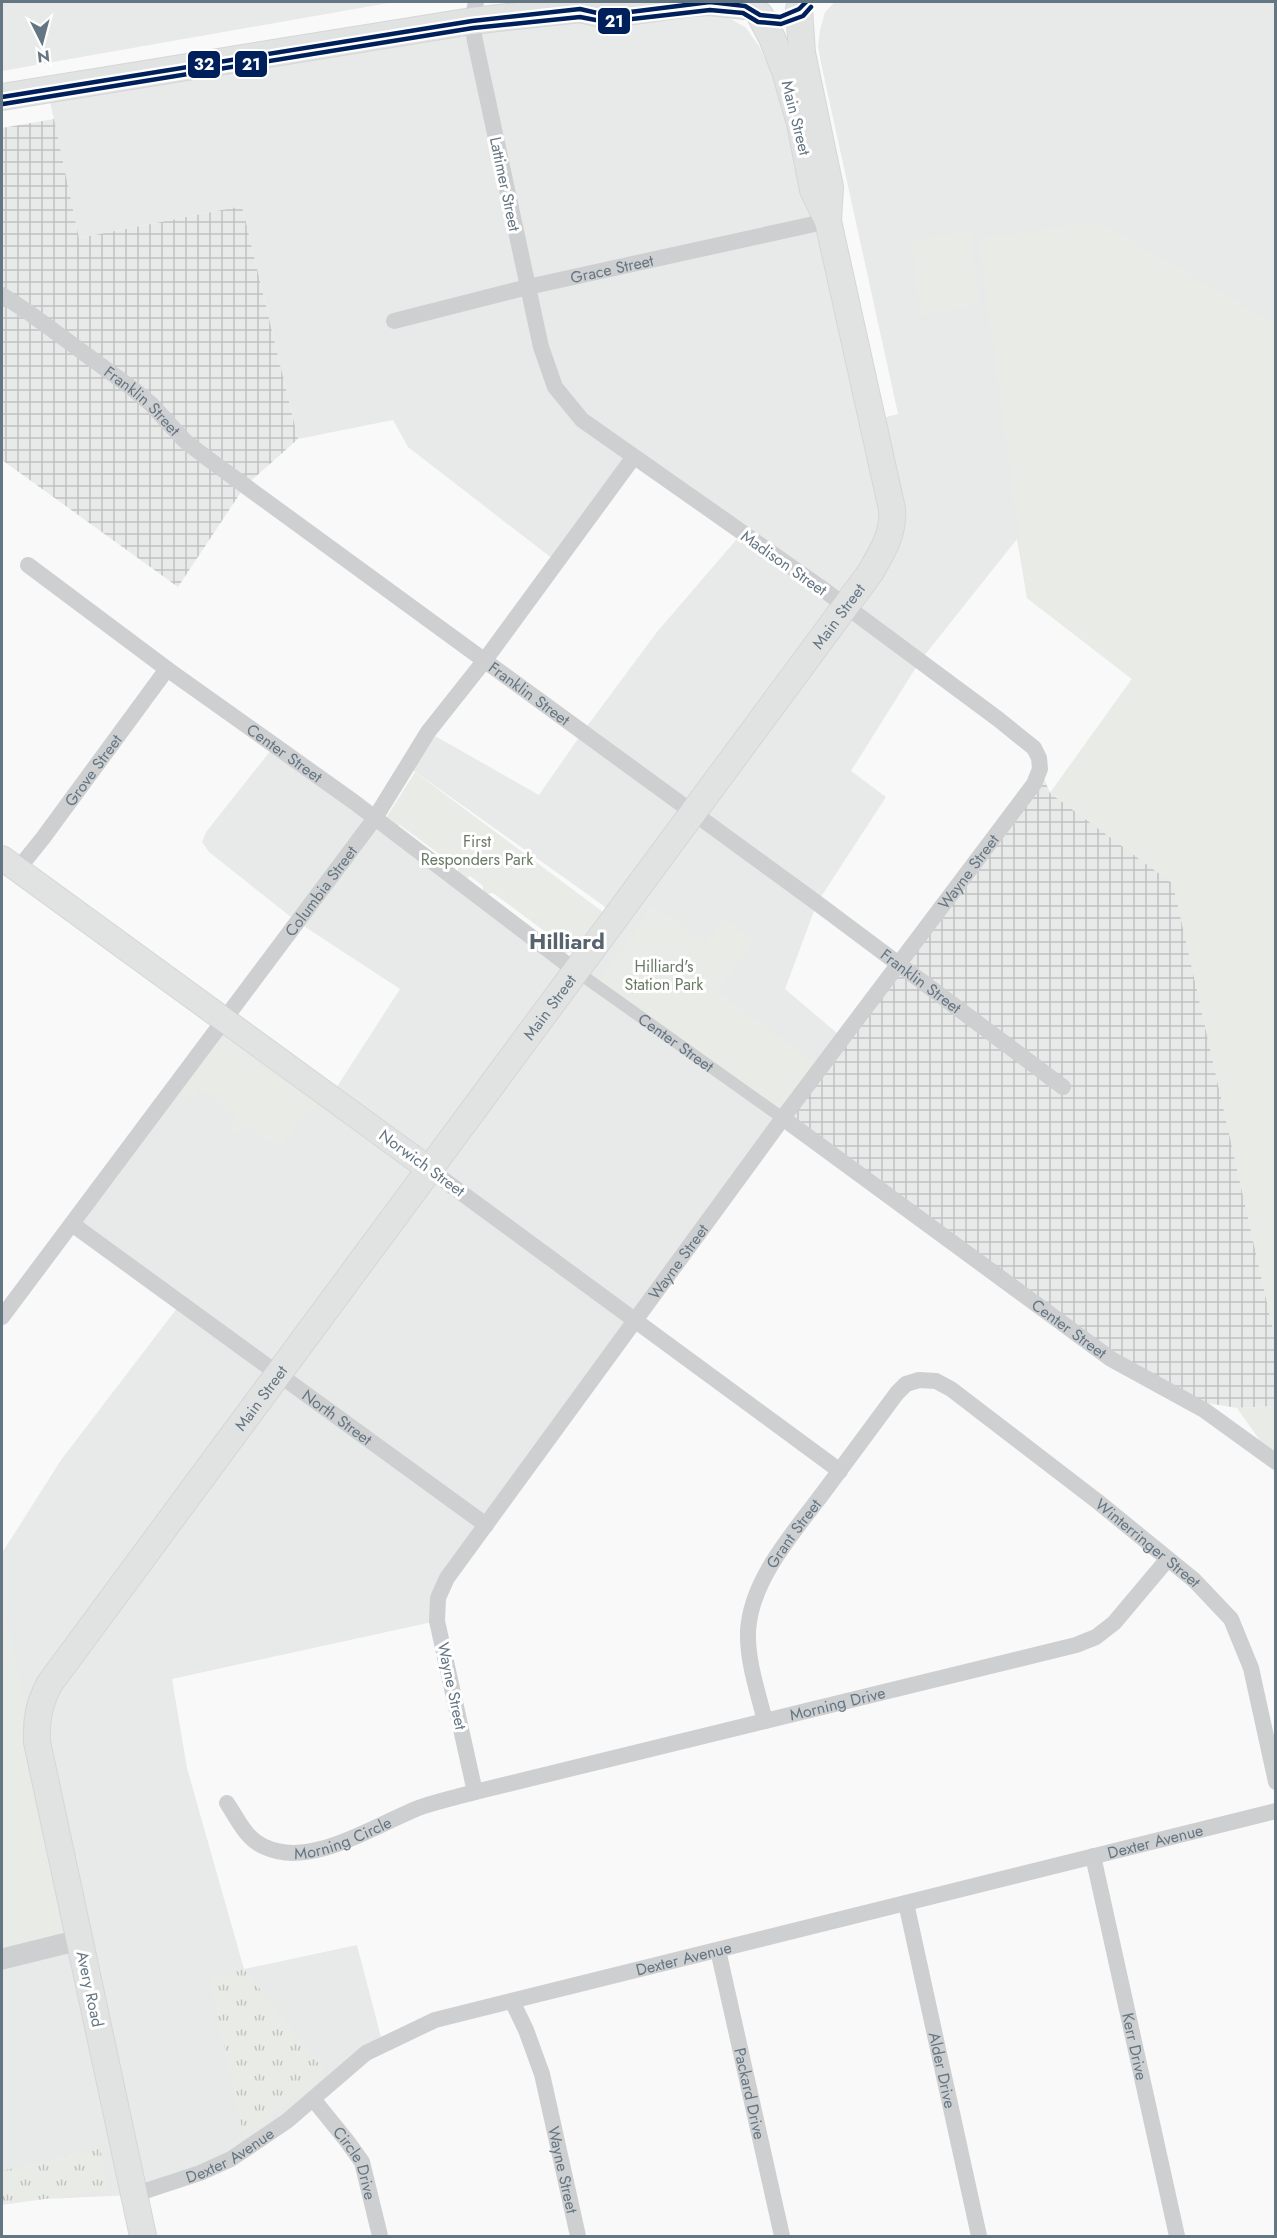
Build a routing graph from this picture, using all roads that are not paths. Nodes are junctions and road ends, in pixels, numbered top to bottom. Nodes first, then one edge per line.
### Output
1 (585, 5) edge
2 (803, 5) edge
3 (749, 8) edge
4 (474, 11) edge
5 (2, 97) edge
6 (828, 221) junction
7 (528, 287) junction
8 (2, 295) edge
9 (394, 321) dead end
10 (541, 347) joint
11 (633, 458) junction
12 (28, 565) dead end
13 (845, 606) junction
14 (485, 660) junction
15 (167, 669) junction
16 (1040, 768) joint
17 (692, 813) junction
18 (375, 818) junction
19 (10, 863) edge
20 (898, 963) junction
21 (576, 971) junction
22 (224, 1019) junction
23 (1063, 1086) dead end
24 (784, 1119) junction
25 (429, 1169) junction
26 (72, 1224) junction
27 (2, 1317) edge
28 (635, 1319) junction
29 (280, 1374) junction
30 (919, 1380) joint
31 (1275, 1462) edge
32 (840, 1471) junction
33 (486, 1525) junction
34 (1167, 1560) junction
35 (765, 1721) junction
36 (37, 1742) joint
37 (1275, 1782) edge
38 (475, 1792) junction
39 (227, 1803) dead end
40 (1275, 1811) edge
41 (1093, 1856) junction
42 (906, 1902) junction
43 (79, 1940) junction
44 (718, 1950) junction
45 (2, 1959) edge
46 (512, 2001) junction
47 (312, 2099) junction
48 (133, 2194) junction
49 (143, 2236) edge
50 (380, 2236) edge
51 (578, 2236) edge
52 (782, 2236) edge
53 (980, 2236) edge
54 (1177, 2236) edge

1 - 3 main road
1 - 4 main road
2 - 3 main road
2 - 6 main road, Main Street
3 - 6 main road, Main Street
4 - 5 main road
4 - 7 street, Lattimer Street
6 - 7 street, Grace Street
6 - 13 main road, Main Street
7 - 9 street, Grace Street
7 - 10 street, Lattimer Street
8 - 14 street, Franklin Street
10 - 11 street, Madison Street
11 - 13 street, Madison Street
11 - 14 street, Columbia Street
12 - 15 street, Center Street
13 - 16 street, Madison Street
13 - 17 main road, Main Street
14 - 17 street, Franklin Street
14 - 18 street, Columbia Street
15 - 18 street, Center Street
15 - 19 street, Grove Street
16 - 20 street, Wayne Street
17 - 20 street, Franklin Street
17 - 21 main road, Main Street
18 - 21 street, Center Street
18 - 22 street, Columbia Street
19 - 22 main road, Norwich Street
20 - 23 street, Franklin Street
20 - 24 street, Wayne Street
21 - 24 street, Center Street
21 - 25 main road, Main Street
22 - 25 main road, Norwich Street
22 - 26 street, Columbia Street
24 - 28 street, Wayne Street
24 - 31 street, Center Street
25 - 28 street, Norwich Street
25 - 29 main road, Main Street
26 - 27 street, Columbia Street
26 - 29 street, North Street
28 - 32 street, Norwich Street
28 - 33 street, Wayne Street
29 - 33 street, North Street
29 - 36 main road, Main Street
30 - 32 street, Grant Street
30 - 34 street, Winterringer Street
32 - 35 street, Grant Street
33 - 38 street, Wayne Street
34 - 35 street, Morning Drive
34 - 37 street, Winterringer Street
35 - 38 street, Morning Drive
36 - 43 main road, Avery Road
38 - 39 street, Morning Circle
40 - 41 street, Dexter Avenue
41 - 42 street, Dexter Avenue
41 - 54 street, Kerr Drive
42 - 44 street, Dexter Avenue
42 - 53 street, Alder Drive
43 - 45 street
43 - 48 main road, Avery Road
44 - 46 street, Dexter Avenue
44 - 52 street, Packard Drive
46 - 47 street, Dexter Avenue
46 - 51 street, Wayne Street
47 - 48 street, Dexter Avenue
47 - 50 street, Circle Drive
48 - 49 main road, Avery Road

